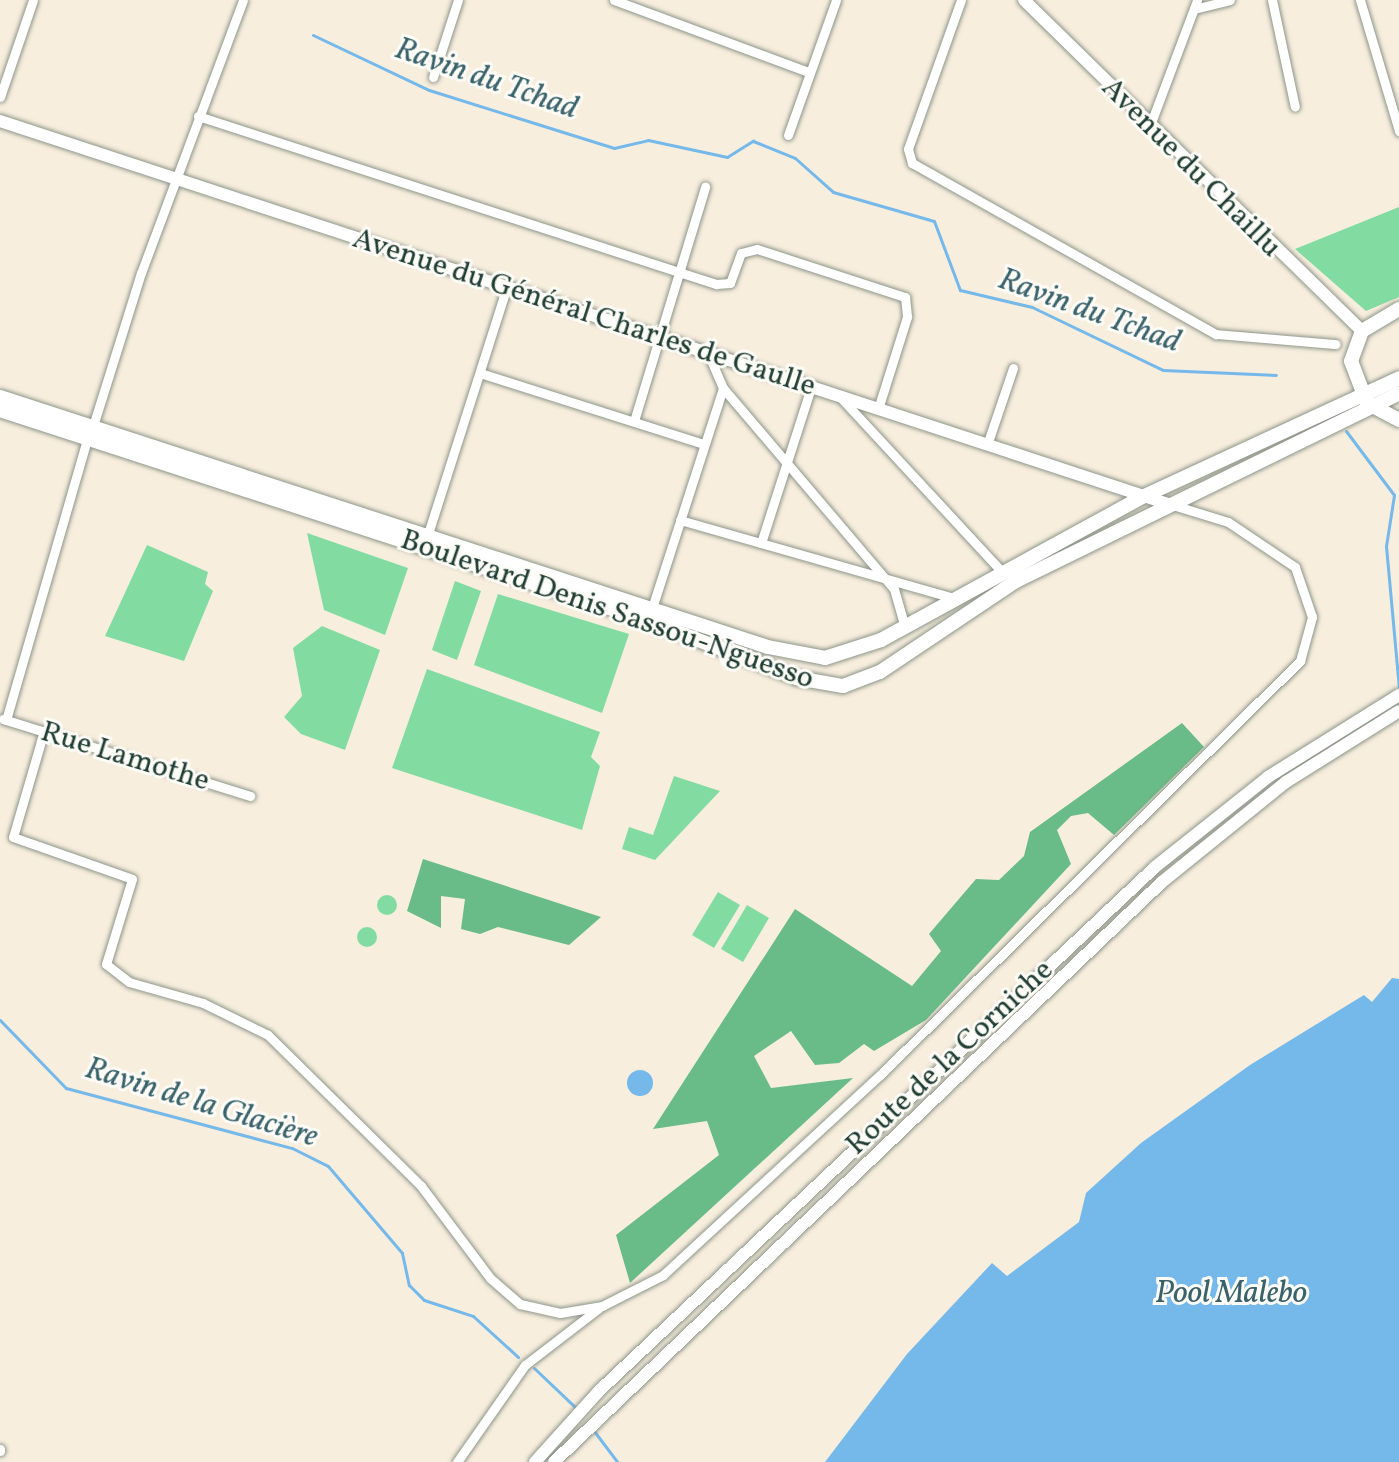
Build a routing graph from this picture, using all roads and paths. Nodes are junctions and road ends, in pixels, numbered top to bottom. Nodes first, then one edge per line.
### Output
1 (33, 0) edge
2 (243, 0) edge
3 (458, 0) edge
4 (614, 0) edge
5 (836, 0) edge
6 (961, 0) edge
7 (1024, 0) edge
8 (1230, 0) edge
9 (1272, 0) edge
10 (1360, 0) edge
11 (1196, 4) edge
12 (809, 72) junction
13 (433, 77) dead end
14 (0, 97) edge
15 (1295, 107) dead end
16 (198, 116) junction
17 (0, 121) edge
18 (1149, 128) junction
19 (1399, 131) edge
20 (788, 135) dead end
21 (174, 178) junction
22 (705, 187) dead end
23 (680, 273) junction
24 (507, 286) junction
25 (1399, 309) edge
26 (1362, 331) junction
27 (661, 335) junction
28 (1336, 344) dead end
29 (707, 351) junction
30 (1013, 368) dead end
31 (480, 373) junction
32 (1399, 378) edge
33 (811, 387) junction
34 (723, 388) junction
35 (1399, 393) edge
36 (0, 397) edge
37 (1362, 397) junction
38 (841, 398) junction
39 (878, 409) junction
40 (0, 410) edge
41 (1399, 420) edge
42 (634, 421) junction
43 (90, 433) junction
44 (988, 442) junction
45 (704, 444) junction
46 (787, 462) junction
47 (1142, 497) junction
48 (1168, 504) junction
49 (680, 520) junction
50 (426, 541) junction
51 (761, 543) junction
52 (1002, 572) junction
53 (881, 575) junction
54 (953, 598) junction
55 (652, 608) junction
56 (905, 627) junction
57 (1399, 695) edge
58 (1399, 711) edge
59 (3, 719) edge
60 (44, 731) junction
61 (250, 796) dead end
62 (602, 1306) junction
63 (457, 1462) edge
64 (535, 1462) edge
65 (554, 1462) edge

1 - 14 street
2 - 16 street
3 - 13 street
4 - 12 street
5 - 12 street
6 - 28 street
7 - 18 main road, Avenue du Chaillu
8 - 11 street
9 - 15 street
10 - 19 street
11 - 18 street
12 - 20 street
16 - 21 street
16 - 23 street
17 - 21 main road, Avenue du Général Charles de Gaulle
18 - 26 main road, Avenue du Chaillu
21 - 24 main road, Avenue du Général Charles de Gaulle
21 - 43 street
22 - 23 street
23 - 27 street
23 - 39 street
24 - 27 main road, Avenue du Général Charles de Gaulle
24 - 31 street
25 - 26 main road
26 - 37 main road
27 - 29 main road, Avenue du Général Charles de Gaulle
27 - 42 street
29 - 33 main road, Avenue du Général Charles de Gaulle
29 - 34 street
30 - 44 street
31 - 42 street
31 - 50 street
32 - 37 main road, Boulevard Denis Sassou-Nguesso
33 - 38 main road, Avenue du Général Charles de Gaulle
33 - 46 street
34 - 45 street
34 - 46 street
35 - 37 main road, Boulevard Denis Sassou-Nguesso
36 - 43 main road, Boulevard Denis Sassou-Nguesso
37 - 41 main road
37 - 47 main road, Boulevard Denis Sassou-Nguesso
37 - 48 main road, Boulevard Denis Sassou-Nguesso
38 - 39 main road, Avenue du Général Charles de Gaulle
38 - 52 street
39 - 44 main road, Avenue du Général Charles de Gaulle
40 - 43 main road, Boulevard Denis Sassou-Nguesso
42 - 45 street
43 - 50 main road, Boulevard Denis Sassou-Nguesso
43 - 59 street
44 - 47 main road, Avenue du Général Charles de Gaulle
45 - 49 street
46 - 51 street
46 - 53 street
47 - 48 main road, Avenue du Général Charles de Gaulle
47 - 52 main road, Boulevard Denis Sassou-Nguesso
48 - 50 main road, Boulevard Denis Sassou-Nguesso
48 - 62 street
49 - 51 street
49 - 55 street
50 - 55 main road, Boulevard Denis Sassou-Nguesso
51 - 53 street
52 - 54 main road, Boulevard Denis Sassou-Nguesso
53 - 54 street
53 - 56 street
54 - 56 main road, Boulevard Denis Sassou-Nguesso
55 - 56 main road, Boulevard Denis Sassou-Nguesso
57 - 64 main road, Route de la Corniche
58 - 65 main road, Route de la Corniche
59 - 60 street, Rue Lamothe
60 - 61 street, Rue Lamothe
60 - 62 street
62 - 63 street

